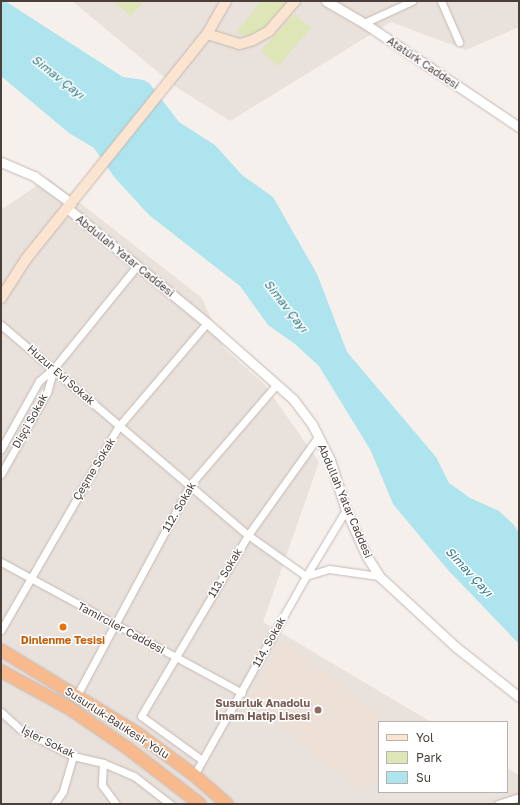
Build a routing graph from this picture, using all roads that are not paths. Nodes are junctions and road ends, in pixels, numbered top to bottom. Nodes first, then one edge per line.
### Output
1 (226, 1) edge
2 (326, 1) edge
3 (412, 1) edge
4 (441, 1) edge
5 (297, 2) edge
6 (364, 23) junction
7 (207, 34) junction
8 (459, 42) dead end
9 (519, 127) edge
10 (1, 162) edge
11 (71, 203) junction
12 (137, 266) junction
13 (1, 298) edge
14 (207, 323) junction
15 (1, 325) edge
16 (54, 368) junction
17 (277, 384) junction
18 (119, 426) junction
19 (318, 437) junction
20 (1, 449) edge
21 (1, 474) edge
22 (190, 485) junction
23 (346, 510) junction
24 (248, 535) junction
25 (1, 562) edge
26 (306, 576) junction
27 (379, 576) junction
28 (29, 579) junction
29 (116, 625) junction
30 (1, 630) edge
31 (1, 650) edge
32 (174, 657) junction
33 (1, 671) edge
34 (242, 693) junction
35 (77, 695) junction
36 (519, 697) edge
37 (1, 712) edge
38 (74, 756) junction
39 (202, 760) junction
40 (103, 763) junction
41 (194, 775) junction
42 (519, 797) edge
43 (54, 804) edge
44 (116, 804) edge
45 (170, 804) edge
46 (200, 804) edge
47 (227, 804) edge
48 (498, 804) edge

1 - 7 main road
2 - 6 street, Atatürk Caddesi
3 - 6 street
4 - 8 street
5 - 7 main road
6 - 9 street, Atatürk Caddesi
7 - 11 main road
10 - 11 street, Abdullah Yatar Caddesi
11 - 12 street, Abdullah Yatar Caddesi
11 - 13 main road
12 - 14 street, Abdullah Yatar Caddesi
12 - 16 street
14 - 17 street, Abdullah Yatar Caddesi
14 - 18 street, Çeşme Sokak
15 - 16 street, Huzur Evi Sokak
16 - 18 street, Huzur Evi Sokak
16 - 20 street, Dişçi Sokak
16 - 21 street, Dişçi Sokak
17 - 19 street, Abdullah Yatar Caddesi
17 - 22 street, 112. Sokak
18 - 22 street, Huzur Evi Sokak
18 - 28 street, Çeşme Sokak
19 - 23 street, Abdullah Yatar Caddesi
19 - 24 street, 113. Sokak
22 - 24 street, Huzur Evi Sokak
22 - 29 street, 112. Sokak
23 - 26 street, 114. Sokak
23 - 27 street, Abdullah Yatar Caddesi
24 - 26 street, Huzur Evi Sokak
24 - 32 street, 113. Sokak
25 - 28 street, Tamirciler Caddesi
26 - 27 street
26 - 34 street, 114. Sokak
27 - 36 street, Abdullah Yatar Caddesi
28 - 29 street, Tamirciler Caddesi
28 - 30 street, Çeşme Sokak
29 - 32 street, Tamirciler Caddesi
29 - 35 street, 112. Sokak
31 - 35 highway, Susurluk-Balıkesir Yolu
32 - 34 street, Tamirciler Caddesi
32 - 39 street, 113. Sokak
33 - 46 highway, Susurluk-Balıkesir Yolu
34 - 39 street, 114. Sokak
35 - 41 highway, Susurluk-Balıkesir Yolu
37 - 38 street, İşler Sokak
38 - 40 street, İşler Sokak
38 - 43 street
39 - 41 street, 114. Sokak
40 - 44 street
40 - 45 street, İşler Sokak
41 - 47 highway, Susurluk-Balıkesir Yolu
42 - 48 street

